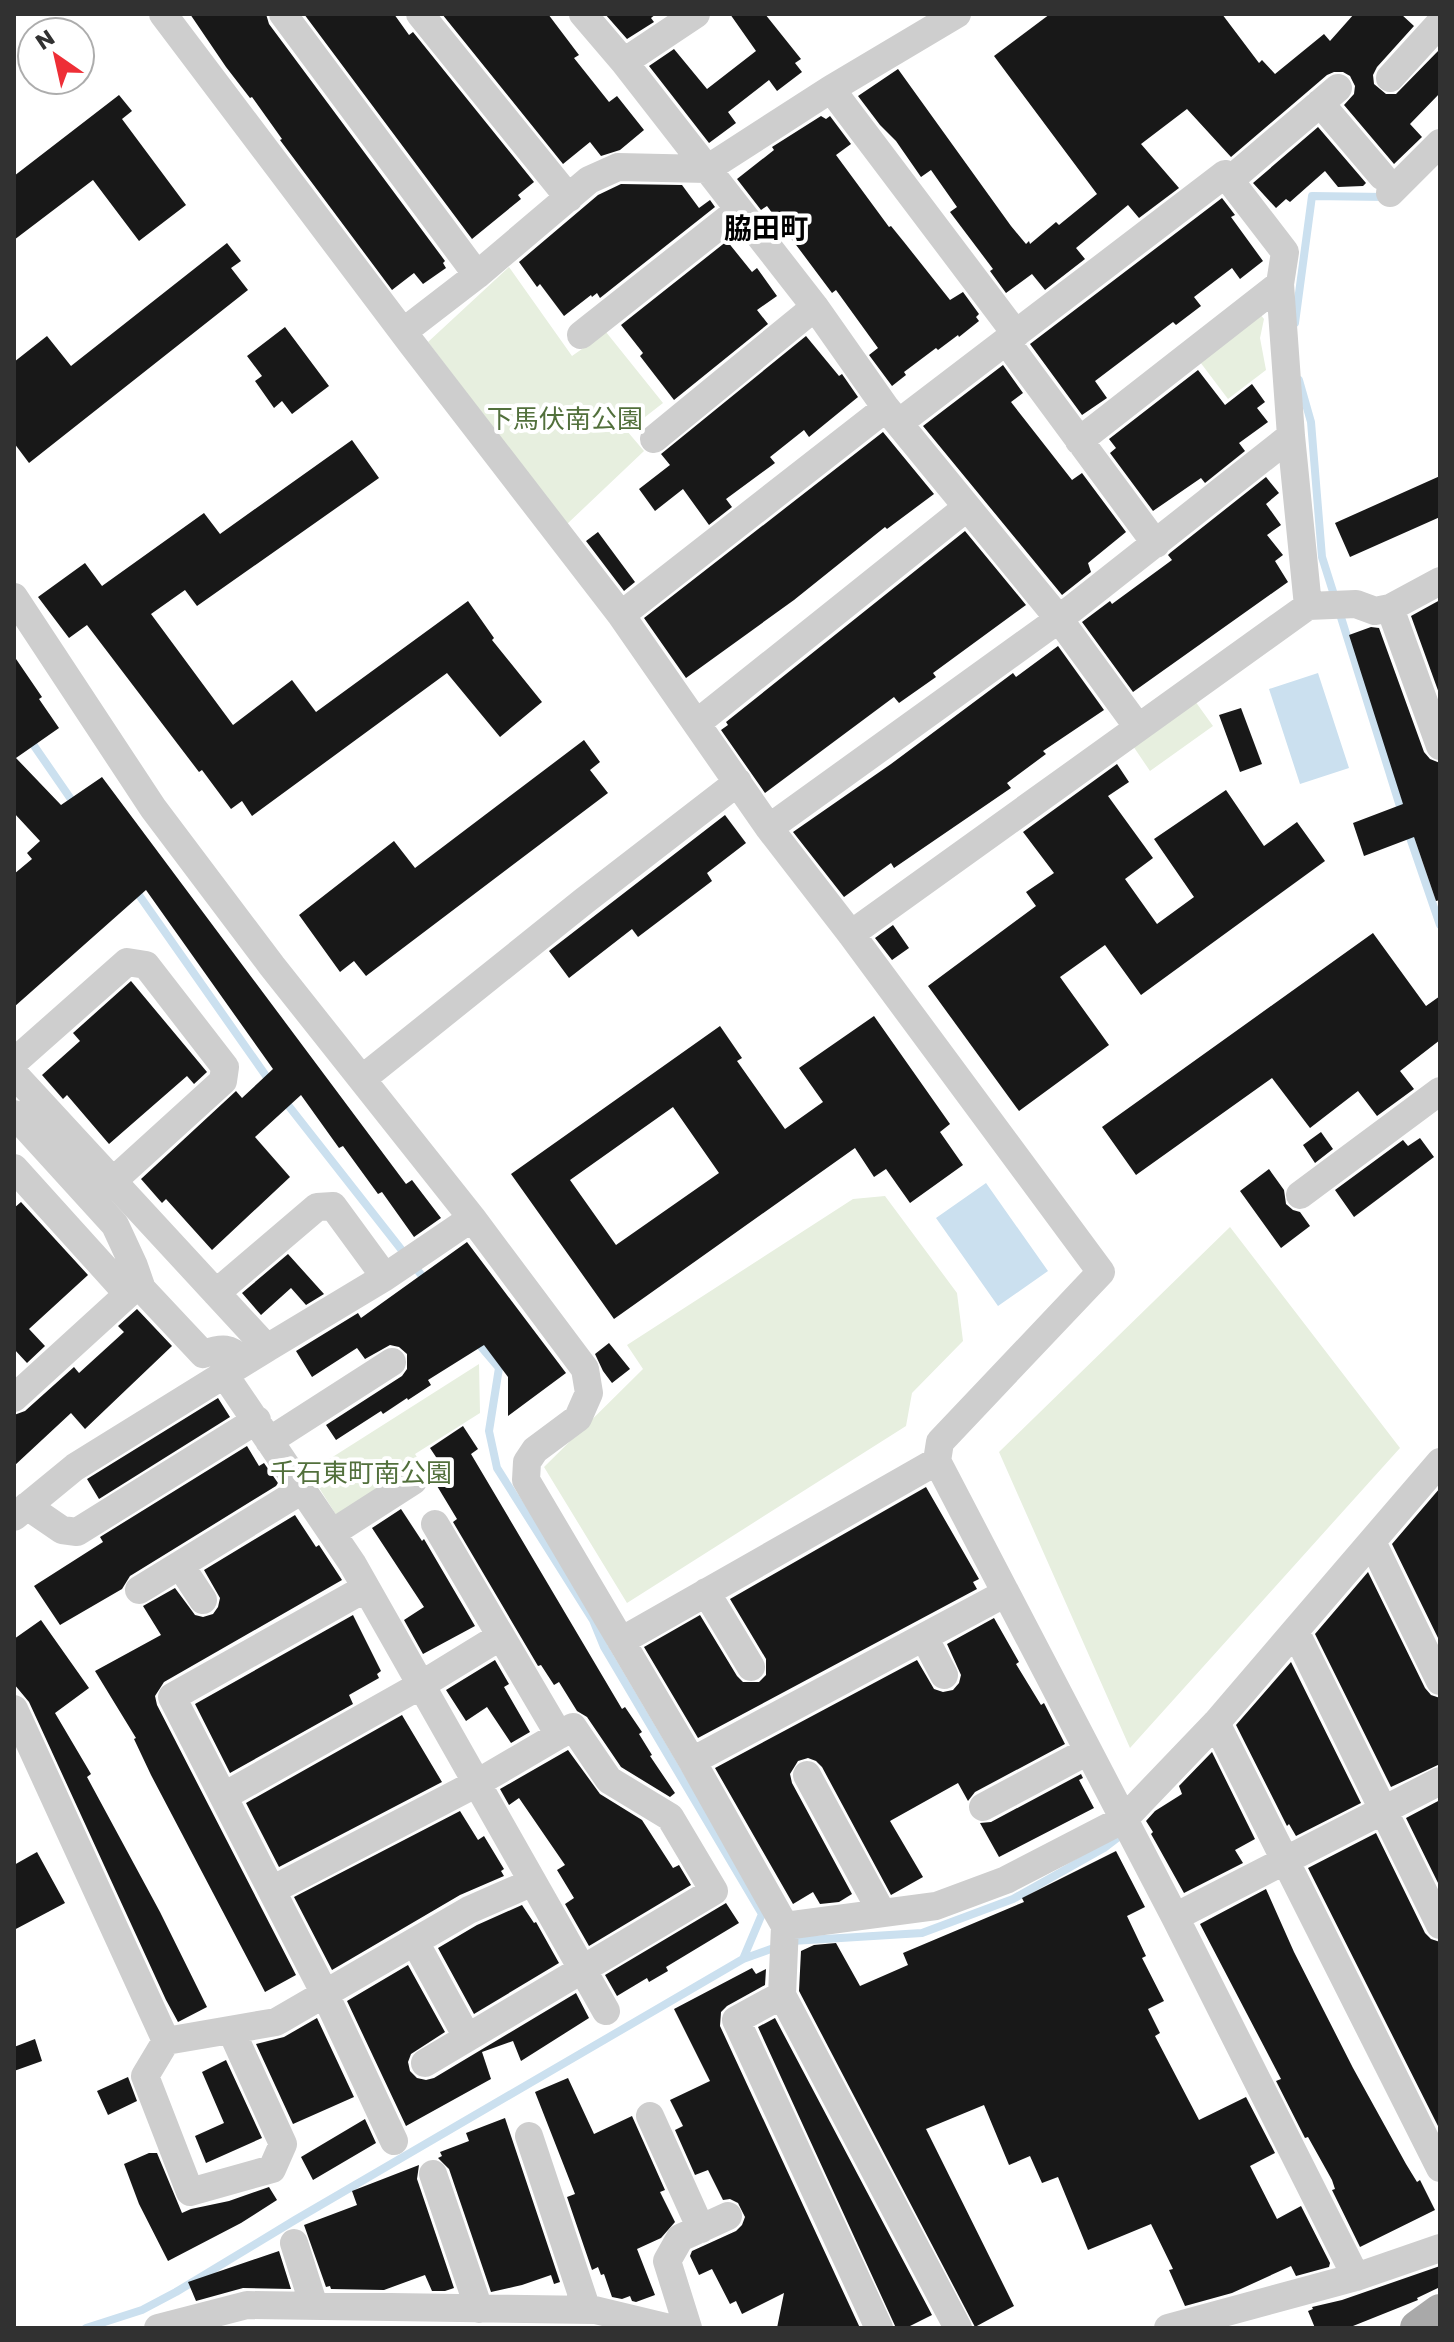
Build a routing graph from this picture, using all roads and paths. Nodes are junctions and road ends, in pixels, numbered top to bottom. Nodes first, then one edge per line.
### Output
1 (163, 14) edge
2 (283, 14) edge
3 (420, 14) edge
4 (583, 14) edge
5 (696, 14) edge
6 (948, 16) edge
7 (1440, 23) edge
8 (624, 62) junction
9 (1390, 78) dead end
10 (831, 89) junction
11 (1440, 143) edge
12 (707, 169) junction
13 (1230, 180) junction
14 (569, 198) junction
15 (739, 210) junction
16 (477, 275) junction
17 (1280, 284) junction
18 (815, 307) junction
19 (403, 332) junction
20 (581, 335) dead end
21 (1011, 338) junction
22 (893, 415) junction
23 (1291, 436) junction
24 (654, 439) dead end
25 (1079, 441) junction
26 (966, 508) junction
27 (1156, 544) junction
28 (1440, 581) edge
29 (14, 597) edge
30 (1313, 606) junction
31 (1390, 608) junction
32 (621, 615) junction
33 (1059, 619) junction
34 (697, 723) junction
35 (1137, 726) junction
36 (1440, 746) edge
37 (738, 782) junction
38 (769, 828) junction
39 (851, 934) junction
40 (14, 1062) edge
41 (14, 1074) edge
42 (362, 1079) junction
43 (1440, 1091) edge
44 (14, 1114) edge
45 (18, 1180) edge
46 (113, 1181) junction
47 (1300, 1195) dead end
48 (472, 1218) junction
49 (385, 1277) junction
50 (216, 1293) junction
51 (245, 1361) junction
52 (392, 1362) dead end
53 (14, 1398) edge
54 (263, 1431) junction
55 (937, 1461) junction
56 (1440, 1462) edge
57 (413, 1481) dead end
58 (302, 1490) junction
59 (20, 1512) edge
60 (435, 1524) dead end
61 (332, 1533) junction
62 (1372, 1542) junction
63 (180, 1565) junction
64 (366, 1588) junction
65 (139, 1590) dead end
66 (706, 1592) junction
67 (1004, 1594) junction
68 (203, 1600) dead end
69 (1295, 1631) junction
70 (501, 1636) junction
71 (924, 1637) junction
72 (621, 1641) junction
73 (751, 1667) dead end
74 (944, 1675) dead end
75 (1440, 1681) edge
76 (421, 1685) junction
77 (14, 1709) edge
78 (1216, 1723) junction
79 (559, 1735) junction
80 (1088, 1751) junction
81 (692, 1761) junction
82 (807, 1775) dead end
83 (1440, 1781) edge
84 (477, 1783) junction
85 (224, 1796) junction
86 (983, 1807) dead end
87 (1382, 1810) junction
88 (1124, 1819) junction
89 (1284, 1860) junction
90 (533, 1882) junction
91 (272, 1890) junction
92 (882, 1913) junction
93 (1175, 1917) junction
94 (1440, 1925) edge
95 (785, 1926) junction
96 (415, 1942) junction
97 (581, 1968) junction
98 (325, 1994) junction
99 (782, 1995) junction
100 (606, 2011) dead end
101 (231, 2030) junction
102 (467, 2037) junction
103 (166, 2041) junction
104 (425, 2063) dead end
105 (650, 2116) dead end
106 (529, 2136) dead end
107 (394, 2141) dead end
108 (1440, 2168) edge
109 (433, 2174) dead end
110 (728, 2216) dead end
111 (701, 2229) junction
112 (294, 2243) dead end
113 (1440, 2248) edge
114 (1356, 2277) junction
115 (314, 2306) junction
116 (479, 2309) junction
117 (587, 2310) junction
118 (1440, 2312) edge
119 (158, 2328) edge
120 (670, 2328) edge
121 (688, 2328) edge
122 (879, 2328) edge
123 (958, 2328) edge
124 (1168, 2328) edge
125 (1418, 2328) edge

1 - 19 street
2 - 16 street
3 - 14 street
4 - 8 street
5 - 8 street
6 - 10 street
7 - 9 street
8 - 12 street
10 - 12 street
10 - 21 street
11 - 13 street
12 - 14 street
12 - 15 street
13 - 17 street
13 - 21 street
14 - 16 street
15 - 18 street
15 - 20 street
16 - 19 street
17 - 23 street
17 - 25 street
18 - 22 street
18 - 24 street
19 - 32 street
21 - 22 street
21 - 25 street
22 - 26 street
22 - 32 street
23 - 27 street
23 - 30 street
25 - 27 street
26 - 33 street
26 - 34 street
27 - 33 street
28 - 31 street
29 - 42 street
30 - 31 street
30 - 35 street
31 - 36 street
32 - 34 street
33 - 35 street
33 - 38 street
34 - 37 street
35 - 39 street
37 - 38 street
37 - 42 street
38 - 39 street
39 - 55 street
40 - 46 street
41 - 46 street
42 - 48 street
43 - 47 street
44 - 51 street
45 - 53 street
46 - 50 street
48 - 49 street
48 - 72 street
49 - 50 street
49 - 51 street
50 - 51 street
51 - 54 street
51 - 59 street
52 - 54 street
54 - 58 street
54 - 59 street
55 - 66 street
55 - 67 street
56 - 62 street
57 - 61 street
58 - 61 street
58 - 63 street
60 - 70 street
61 - 64 street
62 - 69 street
62 - 75 street
63 - 65 street
63 - 68 street
64 - 76 street
64 - 85 street
66 - 72 street
66 - 73 street
67 - 71 street
67 - 80 street
69 - 78 street
69 - 87 street
70 - 76 street
70 - 79 street
71 - 74 street
71 - 81 street
72 - 81 street
76 - 84 street
76 - 85 street
77 - 103 street
78 - 88 street
78 - 89 street
79 - 84 street
79 - 97 street
80 - 86 street
80 - 88 street
81 - 95 street
82 - 92 street
83 - 87 street
84 - 90 street
84 - 91 street
85 - 91 street
87 - 89 street
87 - 94 street
88 - 92 street
88 - 93 street
89 - 93 street
89 - 108 street
90 - 96 street
90 - 97 street
91 - 98 street
92 - 95 street
93 - 114 street
95 - 99 street
96 - 98 street
96 - 102 street
97 - 100 street
97 - 102 street
98 - 101 street
98 - 107 street
99 - 122 street
99 - 123 street
101 - 103 street
101 - 103 street
102 - 104 street
105 - 111 street
106 - 117 street
109 - 116 street
110 - 111 street
111 - 121 street
112 - 115 street
113 - 114 street
114 - 124 street
115 - 116 street
115 - 119 street
116 - 117 street
117 - 120 street
118 - 125 main road

